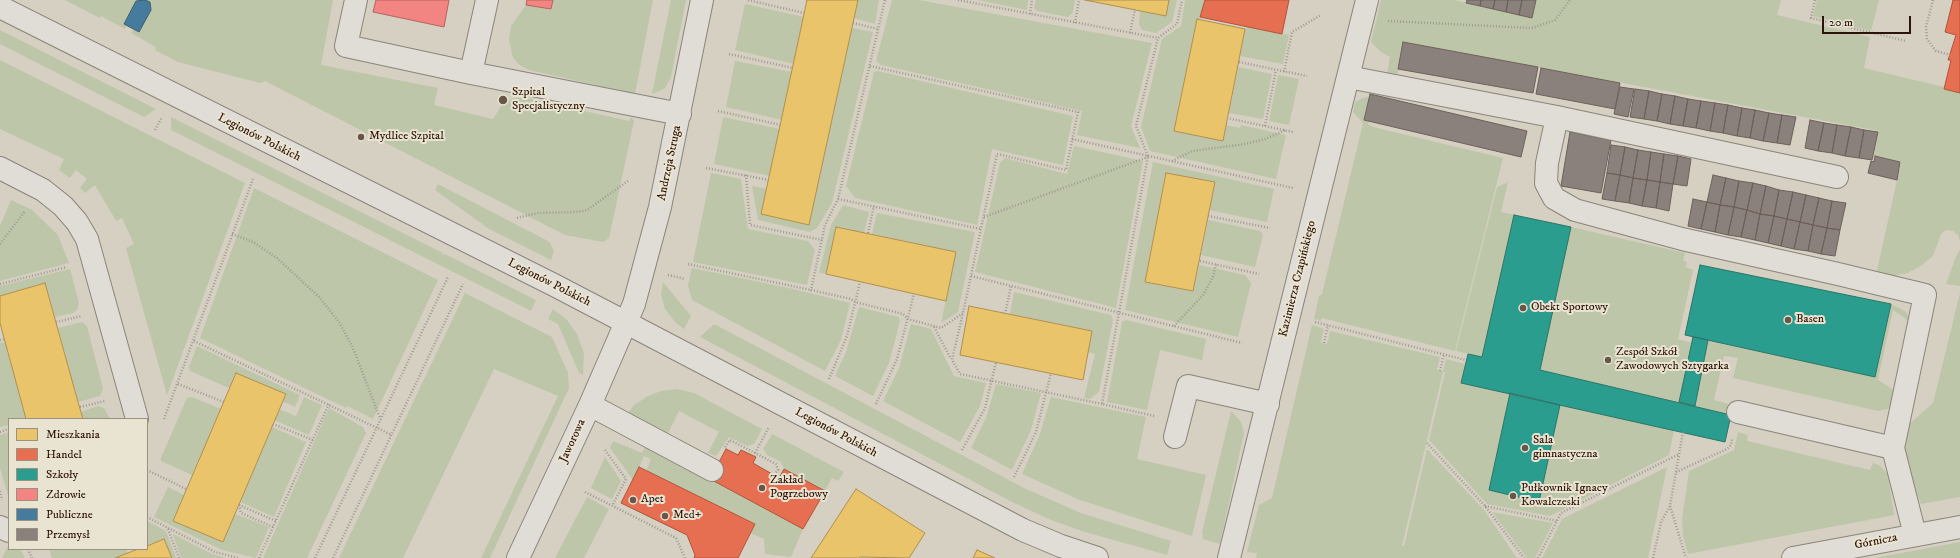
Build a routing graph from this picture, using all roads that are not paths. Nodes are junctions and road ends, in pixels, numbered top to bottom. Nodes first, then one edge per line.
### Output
1 (356, 0) edge
2 (487, 0) edge
3 (702, 0) edge
4 (0, 7) edge
5 (1364, 10) edge
6 (471, 73) junction
7 (1348, 77) junction
8 (680, 114) junction
9 (1557, 117) junction
10 (0, 168) edge
11 (1837, 177) dead end
12 (627, 323) junction
13 (1268, 404) junction
14 (590, 405) junction
15 (1738, 412) dead end
16 (137, 418) edge
17 (1177, 429) road end
18 (1893, 448) junction
19 (712, 470) dead end
20 (1960, 527) edge
21 (1915, 535) junction
22 (518, 558) edge
23 (1097, 558) edge
24 (1229, 558) edge
25 (1793, 558) edge

1 - 6 street
2 - 6 street
3 - 8 street, Andrzeja Struga
4 - 12 street, Legionów Polskich
5 - 7 street, Kazimierza Czapińskiego
6 - 8 street
7 - 9 street
7 - 13 street, Kazimierza Czapińskiego
8 - 12 street, Andrzeja Struga
9 - 11 street
9 - 18 street
10 - 16 street
12 - 14 street, Jaworowa
12 - 23 street, Legionów Polskich
13 - 17 street
13 - 24 street, Kazimierza Czapińskiego
14 - 19 street
14 - 22 street, Jaworowa
15 - 18 street
18 - 21 street
20 - 21 street, Górnicza
21 - 25 street, Górnicza

